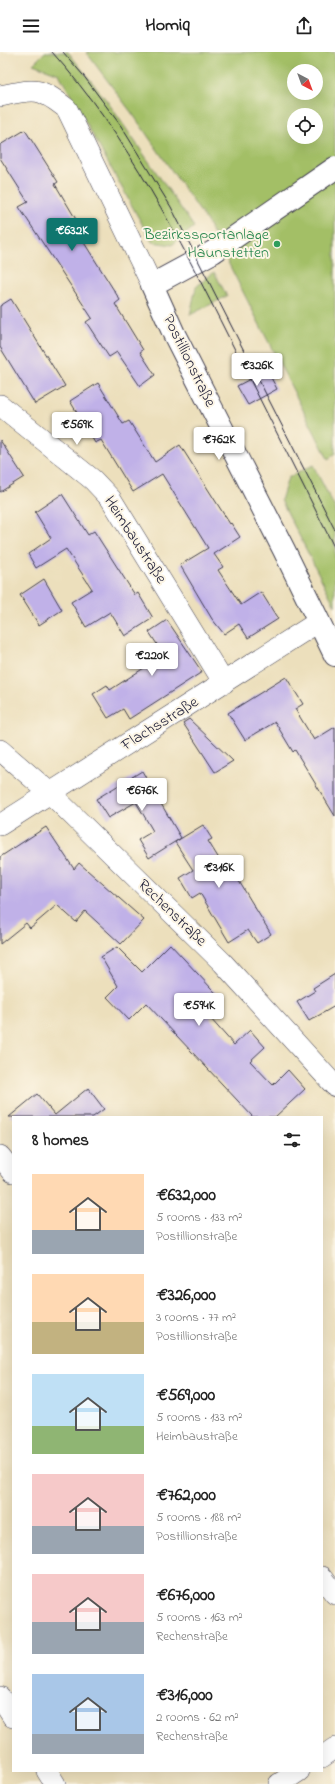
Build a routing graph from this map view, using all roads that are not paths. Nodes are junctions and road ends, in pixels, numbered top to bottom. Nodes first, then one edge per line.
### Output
1 (3, 98) edge
2 (335, 168) edge
3 (152, 285) junction
4 (0, 405) edge
5 (318, 622) junction
6 (335, 655) edge
7 (224, 683) junction
8 (0, 750) edge
9 (50, 793) junction
10 (0, 825) edge
11 (335, 1086) edge
12 (0, 1156) edge
13 (12, 1171) edge
14 (323, 1578) edge
15 (335, 1594) edge
16 (0, 1697) edge
17 (12, 1715) edge
18 (335, 1748) edge
19 (323, 1756) edge
20 (48, 1772) edge
21 (297, 1772) edge
22 (55, 1784) edge
23 (279, 1784) edge

1 - 3 street, Postillionstraße
2 - 3 street
3 - 5 street, Postillionstraße
4 - 7 street, Heimbaustraße
5 - 6 street, Postillionstraße
5 - 7 street, Flachsstraße
7 - 9 street, Flachsstraße
8 - 9 street, Rechenstraße
9 - 10 street, Flachsstraße
9 - 11 street, Rechenstraße
12 - 13 street
14 - 15 street
16 - 17 street
18 - 19 street
20 - 22 street
21 - 23 street

